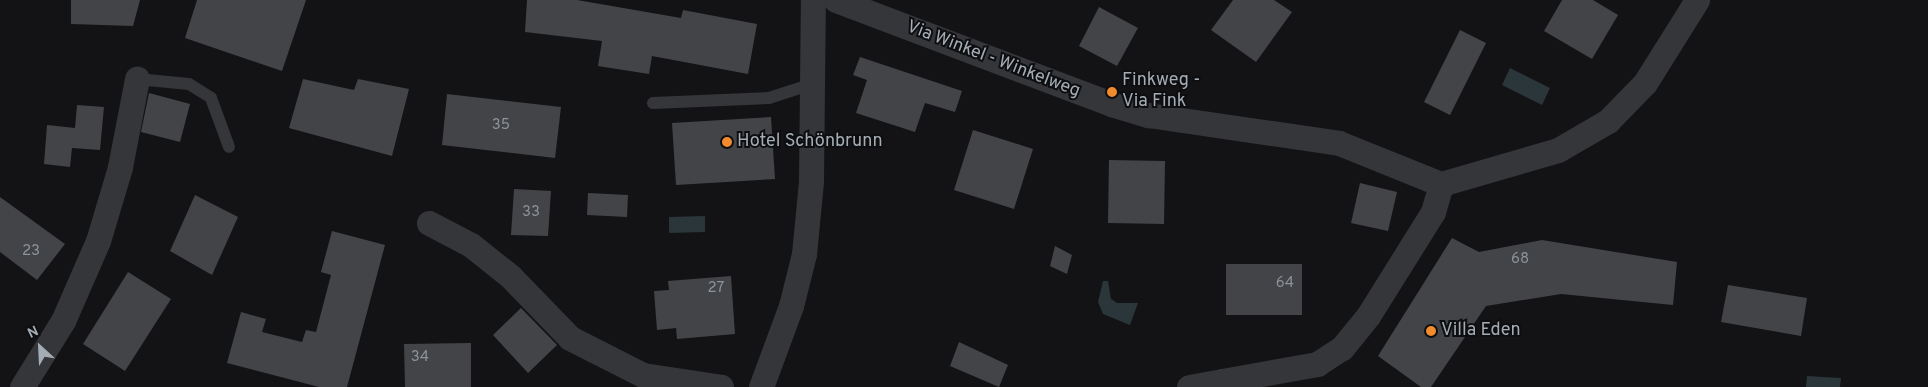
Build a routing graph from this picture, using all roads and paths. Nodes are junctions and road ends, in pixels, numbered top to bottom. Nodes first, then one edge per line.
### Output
1 (813, 0) edge
2 (836, 0) edge
3 (1697, 0) edge
4 (137, 79) joint
5 (812, 84) junction
6 (653, 103) dead end
7 (229, 147) dead end
8 (1441, 184) junction
9 (429, 223) dead end
10 (1223, 384) edge
11 (22, 387) edge
12 (721, 387) edge
13 (761, 387) edge
14 (1189, 387) edge

1 - 5 street
2 - 8 street, Via Winkel - Winkelweg
3 - 8 street
4 - 7 lane
4 - 11 street
5 - 6 lane
5 - 13 street
8 - 10 street
9 - 12 street
10 - 14 street

